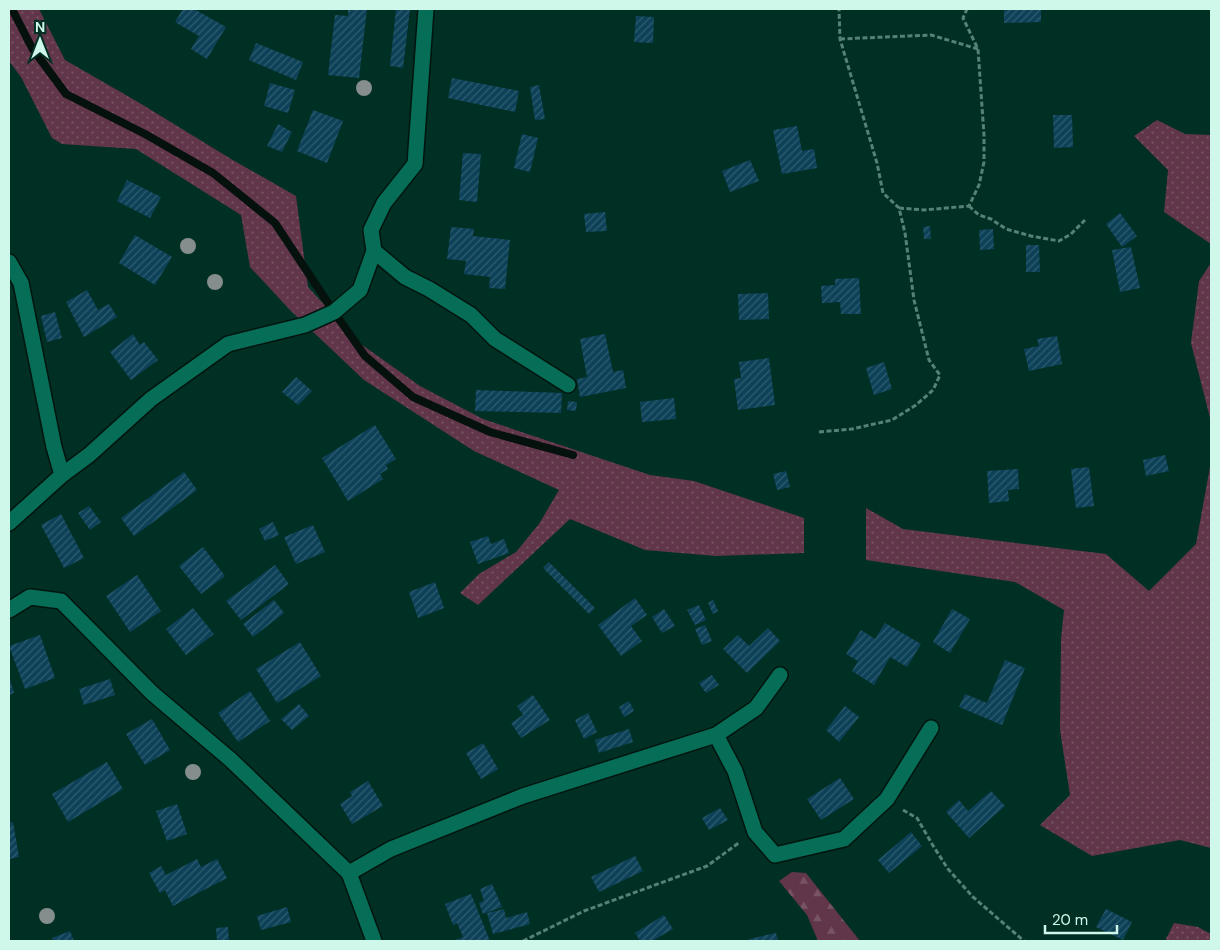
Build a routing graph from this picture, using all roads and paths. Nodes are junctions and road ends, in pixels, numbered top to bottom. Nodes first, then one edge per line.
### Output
1 (426, 9) edge
2 (839, 9) edge
3 (966, 9) edge
4 (840, 38) junction
5 (978, 49) junction
6 (969, 206) junction
7 (899, 208) junction
8 (1085, 220) dead end
9 (374, 251) junction
10 (9, 262) edge
11 (568, 385) dead end
12 (819, 432) dead end
13 (62, 475) junction
14 (9, 523) edge
15 (9, 610) edge
16 (780, 675) dead end
17 (931, 728) dead end
18 (716, 735) junction
19 (887, 799) junction
20 (755, 832) junction
21 (349, 874) junction
22 (374, 941) edge
23 (523, 941) edge
24 (1024, 941) edge

1 - 9 street
2 - 4 path
3 - 5 path
4 - 5 path
4 - 7 path
5 - 6 path
6 - 7 path
6 - 8 path
7 - 12 path
9 - 11 street
9 - 13 street
10 - 13 street
13 - 14 street
15 - 21 street
16 - 18 street
17 - 19 street
18 - 20 street
18 - 21 street
19 - 20 street
19 - 24 path
20 - 23 path
21 - 22 street

